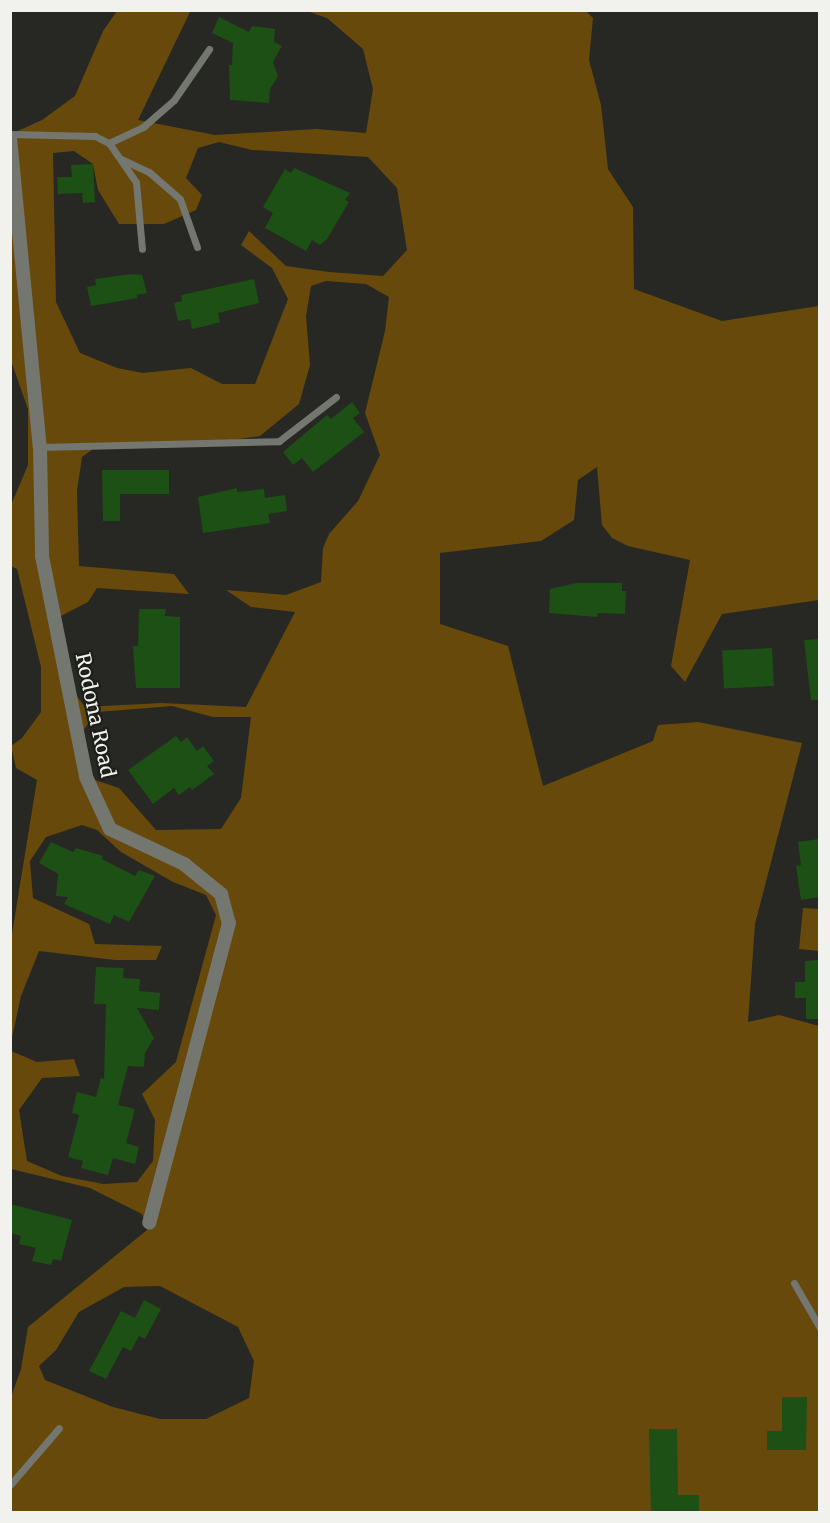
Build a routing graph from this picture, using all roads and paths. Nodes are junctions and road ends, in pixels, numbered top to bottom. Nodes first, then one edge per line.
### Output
1 (209, 49) dead end
2 (10, 136) edge
3 (109, 143) junction
4 (119, 158) junction
5 (196, 248) dead end
6 (142, 249) dead end
7 (336, 397) dead end
8 (40, 447) junction
9 (149, 1223) dead end
10 (794, 1283) dead end
11 (819, 1328) edge
12 (59, 1428) dead end
13 (10, 1485) edge

1 - 3 lane
2 - 3 lane
2 - 8 street, Rodona Road
3 - 4 lane
4 - 5 lane
4 - 6 lane
7 - 8 lane
8 - 9 street, Rodona Road
10 - 11 lane
12 - 13 lane

